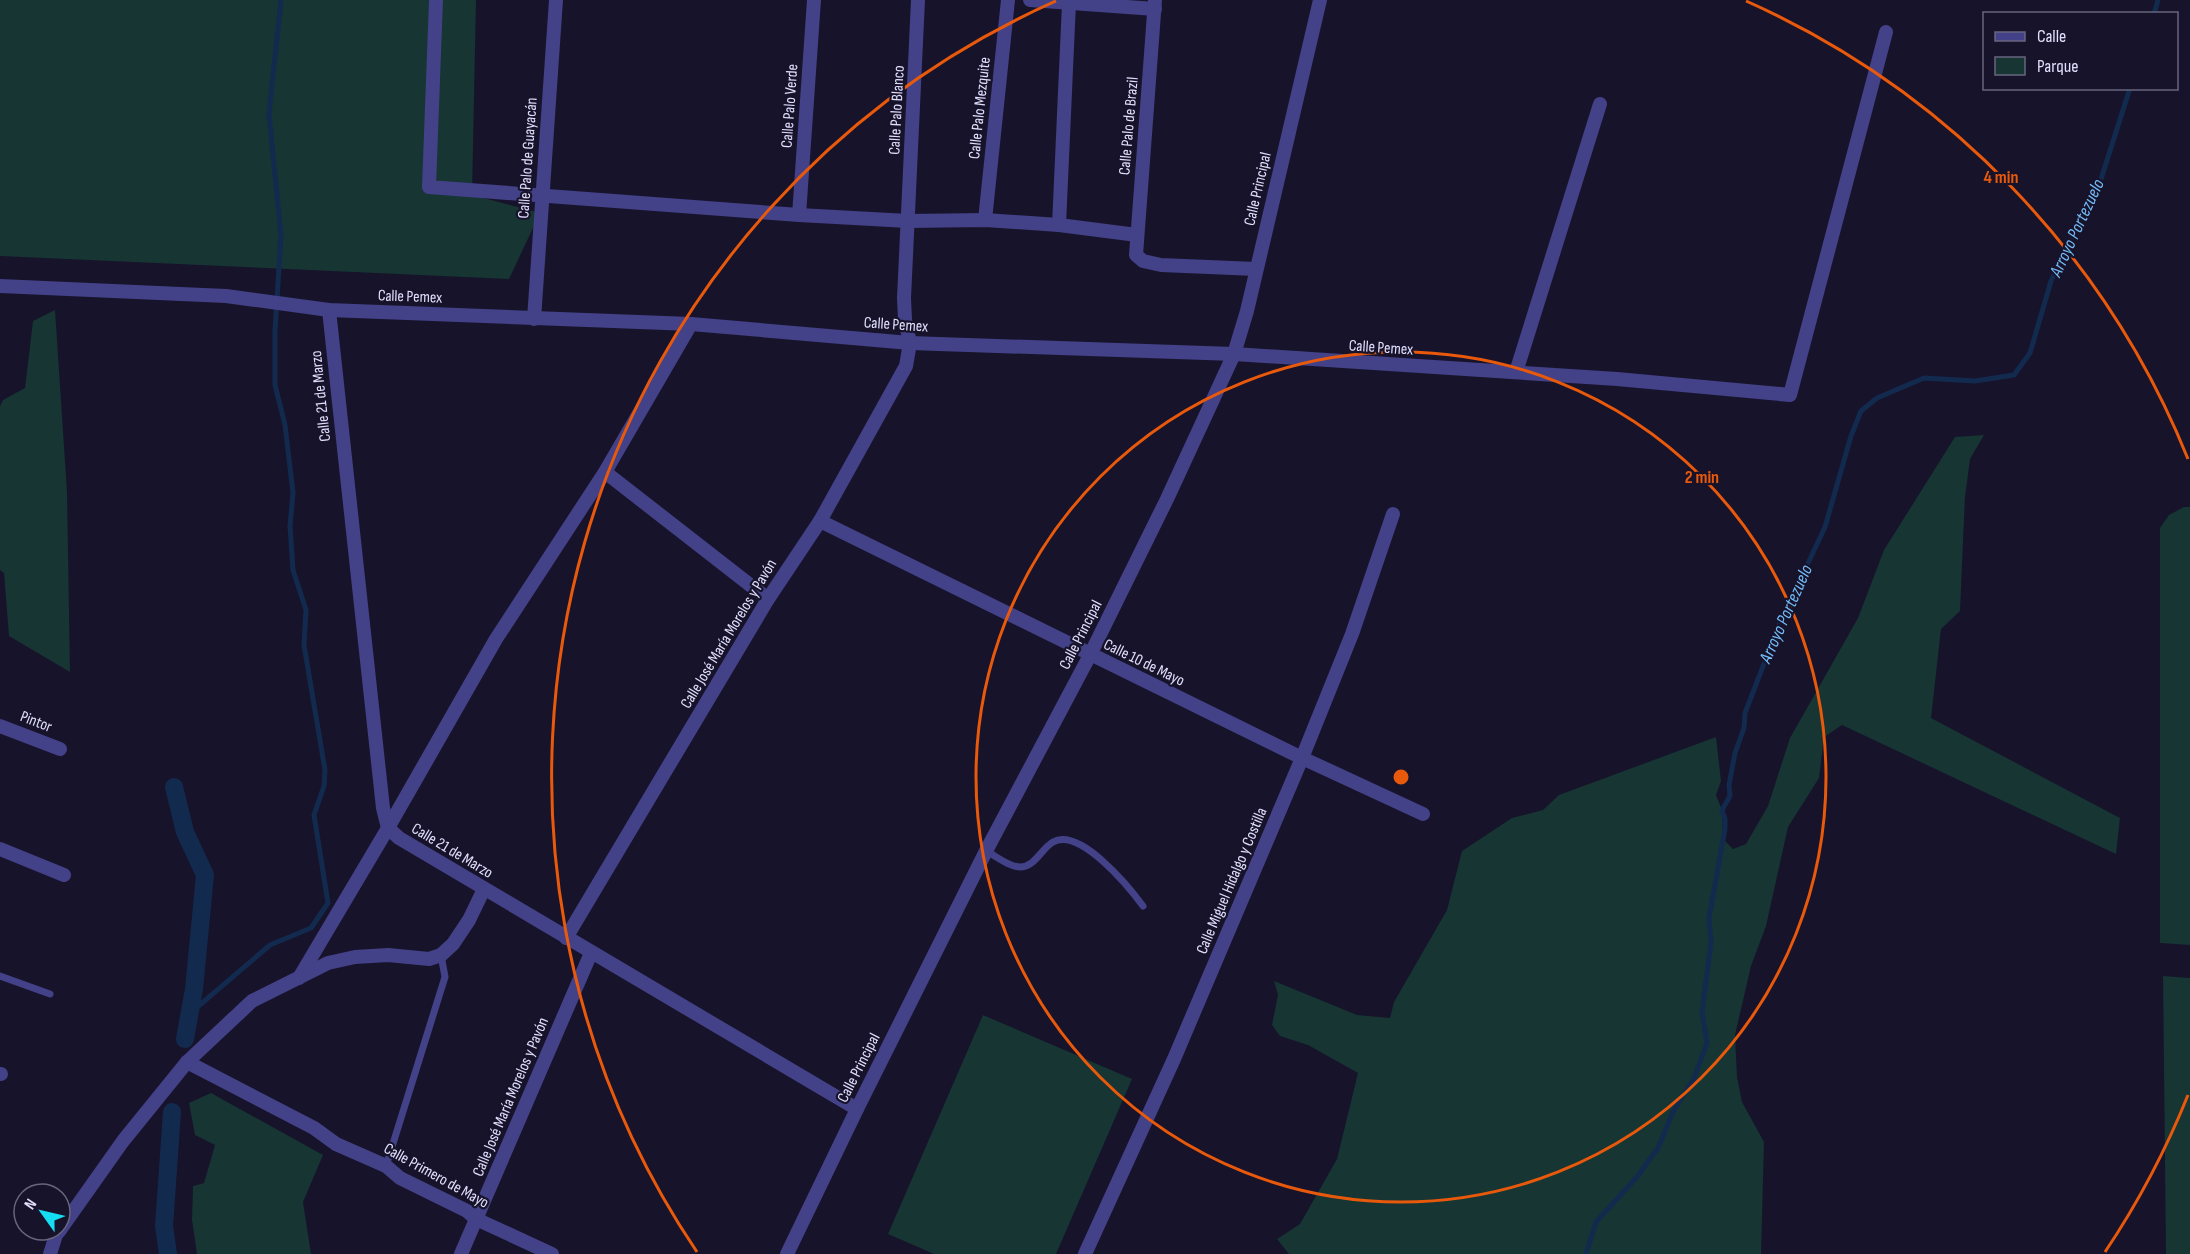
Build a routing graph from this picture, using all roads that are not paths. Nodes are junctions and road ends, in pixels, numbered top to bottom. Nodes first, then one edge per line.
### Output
1 (436, 0) edge
2 (556, 0) edge
3 (813, 0) edge
4 (918, 0) edge
5 (1008, 0) edge
6 (1030, 0) edge
7 (1036, 0) edge
8 (1320, 0) edge
9 (1069, 3) junction
10 (1155, 4) edge
11 (1887, 32) dead end
12 (1600, 104) dead end
13 (541, 196) junction
14 (799, 215) junction
15 (908, 220) junction
16 (985, 220) junction
17 (1059, 225) junction
18 (1137, 235) junction
19 (1256, 269) junction
20 (0, 286) edge
21 (329, 310) junction
22 (534, 319) junction
23 (691, 324) junction
24 (910, 343) junction
25 (1234, 354) junction
26 (1516, 372) junction
27 (605, 472) junction
28 (1393, 514) dead end
29 (820, 521) junction
30 (768, 599) junction
31 (1090, 654) junction
32 (0, 726) edge
33 (60, 749) dead end
34 (1302, 758) junction
35 (1423, 814) dead end
36 (388, 828) junction
37 (0, 849) edge
38 (986, 851) junction
39 (64, 875) dead end
40 (484, 889) junction
41 (1143, 906) dead end
42 (566, 938) junction
43 (591, 953) junction
44 (441, 955) junction
45 (0, 976) edge
46 (299, 978) junction
47 (50, 994) dead end
48 (187, 1062) junction
49 (857, 1109) junction
50 (386, 1166) junction
51 (72, 1213) edge
52 (476, 1219) junction
53 (461, 1254) edge
54 (552, 1254) edge
55 (787, 1254) edge
56 (1085, 1254) edge

1 - 13 street
2 - 13 street, Calle Palo de Guayacán
3 - 14 street, Calle Palo Verde
4 - 15 street, Calle Palo Blanco
5 - 16 street, Calle Palo Mezquite
6 - 7 street
7 - 9 street
8 - 19 street, Calle Principal
9 - 10 street
9 - 17 street
10 - 18 street, Calle Palo de Brazil
11 - 26 street, Calle Pemex
12 - 26 street
13 - 14 street
13 - 22 street, Calle Palo de Guayacán
14 - 15 street
15 - 16 street
15 - 24 street, Calle Palo Blanco
16 - 17 street
17 - 18 street
18 - 19 street, Calle Palo de Brazil
19 - 25 street, Calle Principal
20 - 21 street, Calle Pemex
21 - 22 street, Calle Pemex
21 - 36 street, Calle 21 de Marzo
22 - 23 street, Calle Pemex
23 - 24 street, Calle Pemex
23 - 27 street
24 - 25 street, Calle Pemex
24 - 29 street, Calle José María Morelos y Pavón
25 - 26 street, Calle Pemex
25 - 31 street, Calle Principal
27 - 30 street
27 - 36 street
28 - 34 street, Calle Miguel Hidalgo y Costilla
29 - 30 street, Calle José María Morelos y Pavón
29 - 31 street, Calle 10 de Mayo
30 - 42 street, Calle José María Morelos y Pavón
31 - 34 street, Calle 10 de Mayo
31 - 38 street, Calle Principal
32 - 33 street, Pintor
34 - 35 street, Calle 10 de Mayo
34 - 56 street, Calle Miguel Hidalgo y Costilla
36 - 40 street, Calle 21 de Marzo
36 - 46 street
37 - 39 street
38 - 41 lane
38 - 49 street, Calle Principal
40 - 42 street, Calle 21 de Marzo
40 - 44 street
42 - 43 street, Calle 21 de Marzo
43 - 49 street, Calle 21 de Marzo
43 - 52 street, Calle José María Morelos y Pavón
44 - 46 street
44 - 50 lane
45 - 47 lane
46 - 48 street
48 - 50 street, Calle Primero de Mayo
48 - 51 street
49 - 55 street, Calle Principal
50 - 52 street, Calle Primero de Mayo
52 - 53 street, Calle José María Morelos y Pavón
52 - 54 street, Calle Primero de Mayo

